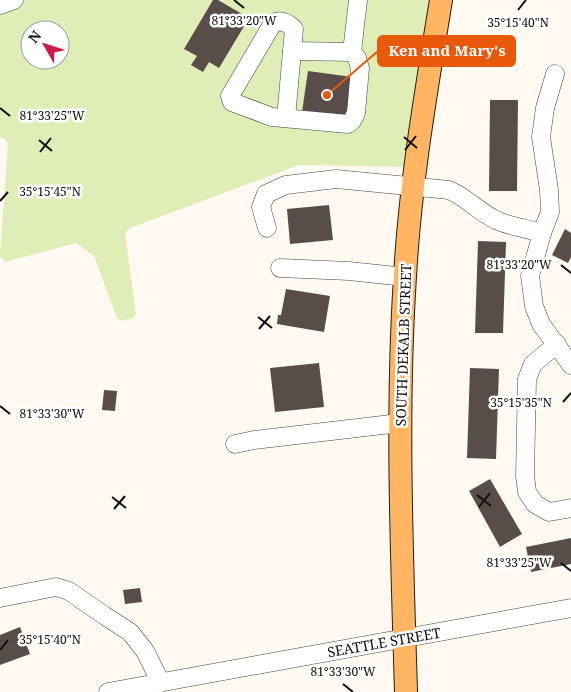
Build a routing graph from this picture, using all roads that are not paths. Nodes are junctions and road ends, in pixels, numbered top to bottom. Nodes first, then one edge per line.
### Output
1 (14, 0) edge
2 (358, 0) edge
3 (441, 0) edge
4 (0, 4) edge
5 (292, 51) junction
6 (352, 52) junction
7 (555, 74) dead end
8 (286, 118) junction
9 (412, 186) junction
10 (266, 228) dead end
11 (542, 233) junction
12 (280, 268) dead end
13 (405, 277) junction
14 (557, 344) junction
15 (571, 365) edge
16 (400, 423) junction
17 (235, 444) dead end
18 (571, 508) edge
19 (0, 598) edge
20 (571, 608) edge
21 (404, 639) junction
22 (161, 683) junction
23 (108, 692) edge
24 (406, 692) edge

1 - 4 street
2 - 6 street
3 - 9 main road, SOUTH DEKALB STREET
5 - 6 street
5 - 8 street
5 - 8 street
6 - 8 street
7 - 11 street
9 - 10 street
9 - 11 street
9 - 13 main road, SOUTH DEKALB STREET
11 - 14 street
12 - 13 street
13 - 16 main road, SOUTH DEKALB STREET
14 - 15 street
14 - 18 street
16 - 17 street
16 - 21 main road, SOUTH DEKALB STREET
19 - 22 street
20 - 21 street, SEATTLE STREET
21 - 22 street, SEATTLE STREET
21 - 24 main road, SOUTH DEKALB STREET
22 - 23 street, SEATTLE STREET

